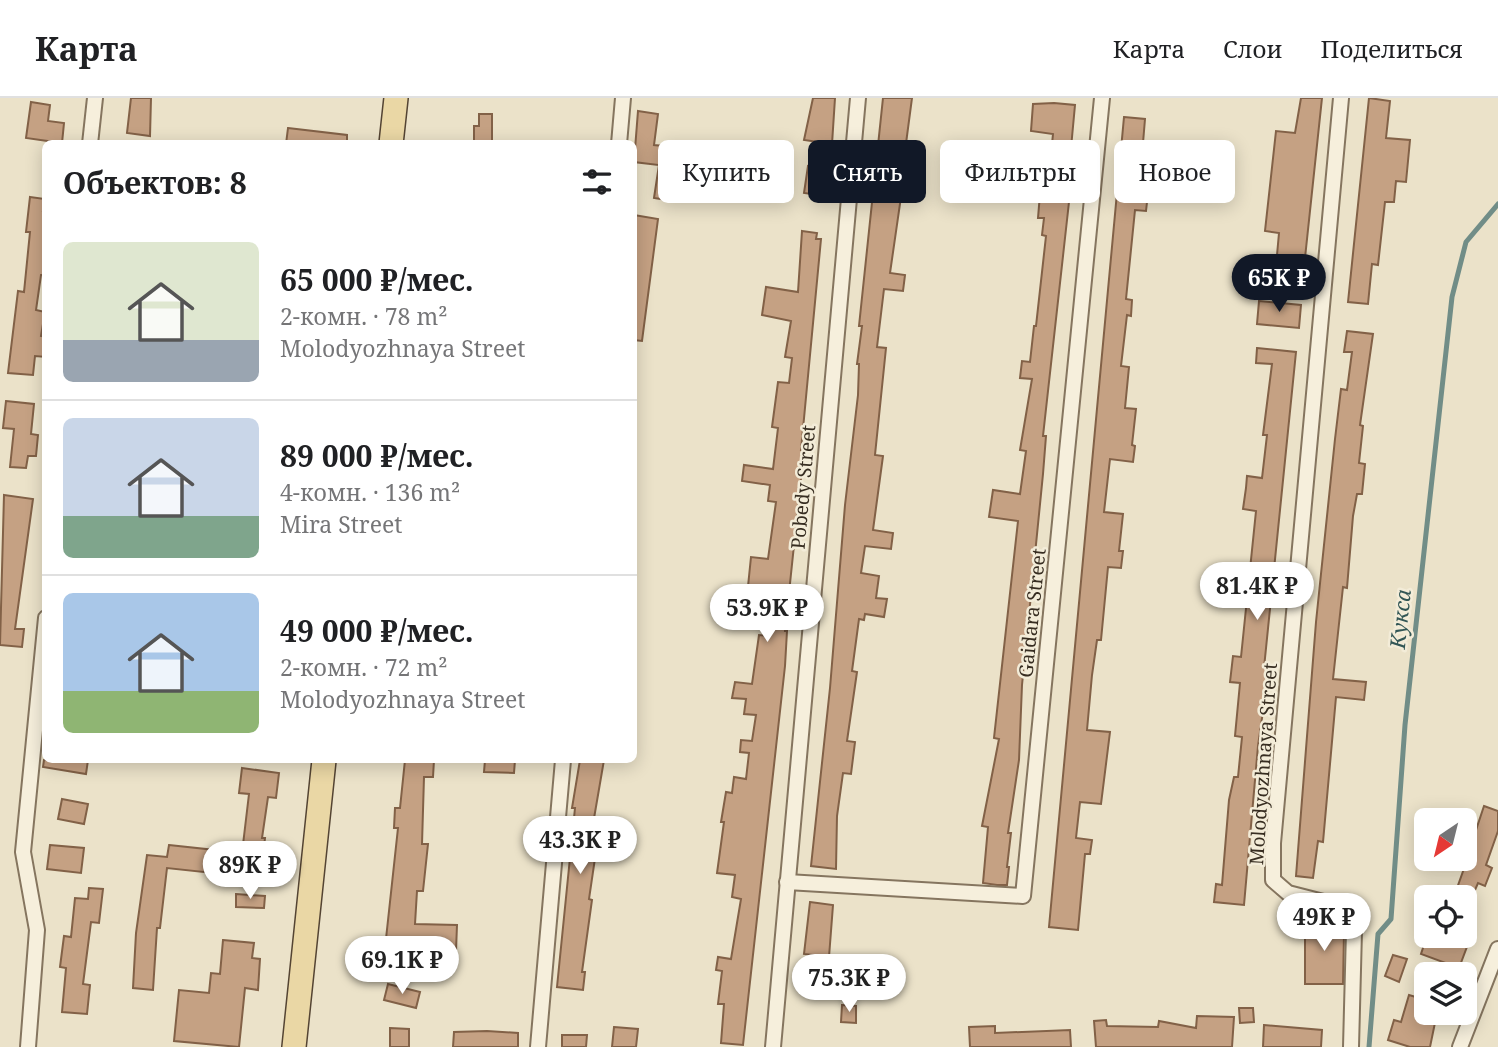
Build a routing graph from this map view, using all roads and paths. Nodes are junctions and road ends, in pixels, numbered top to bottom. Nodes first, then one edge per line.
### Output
1 (95, 98) edge
2 (396, 98) edge
3 (623, 98) edge
4 (858, 98) edge
5 (1102, 98) edge
6 (1341, 98) edge
7 (90, 140) edge
8 (391, 140) edge
9 (619, 140) edge
10 (42, 659) edge
11 (324, 763) edge
12 (564, 763) edge
13 (787, 882) junction
14 (1498, 949) edge
15 (28, 1047) edge
16 (293, 1047) edge
17 (538, 1047) edge
18 (773, 1047) edge
19 (1351, 1047) edge
20 (1460, 1047) edge

1 - 7 street
2 - 8 main road
3 - 9 street
4 - 13 street, Pobedy Street
5 - 13 street, Gaidara Street
6 - 19 street, Molodyozhnaya Street
10 - 15 street
11 - 16 main road
12 - 17 street
13 - 18 street, Pobedy Street
14 - 20 street

